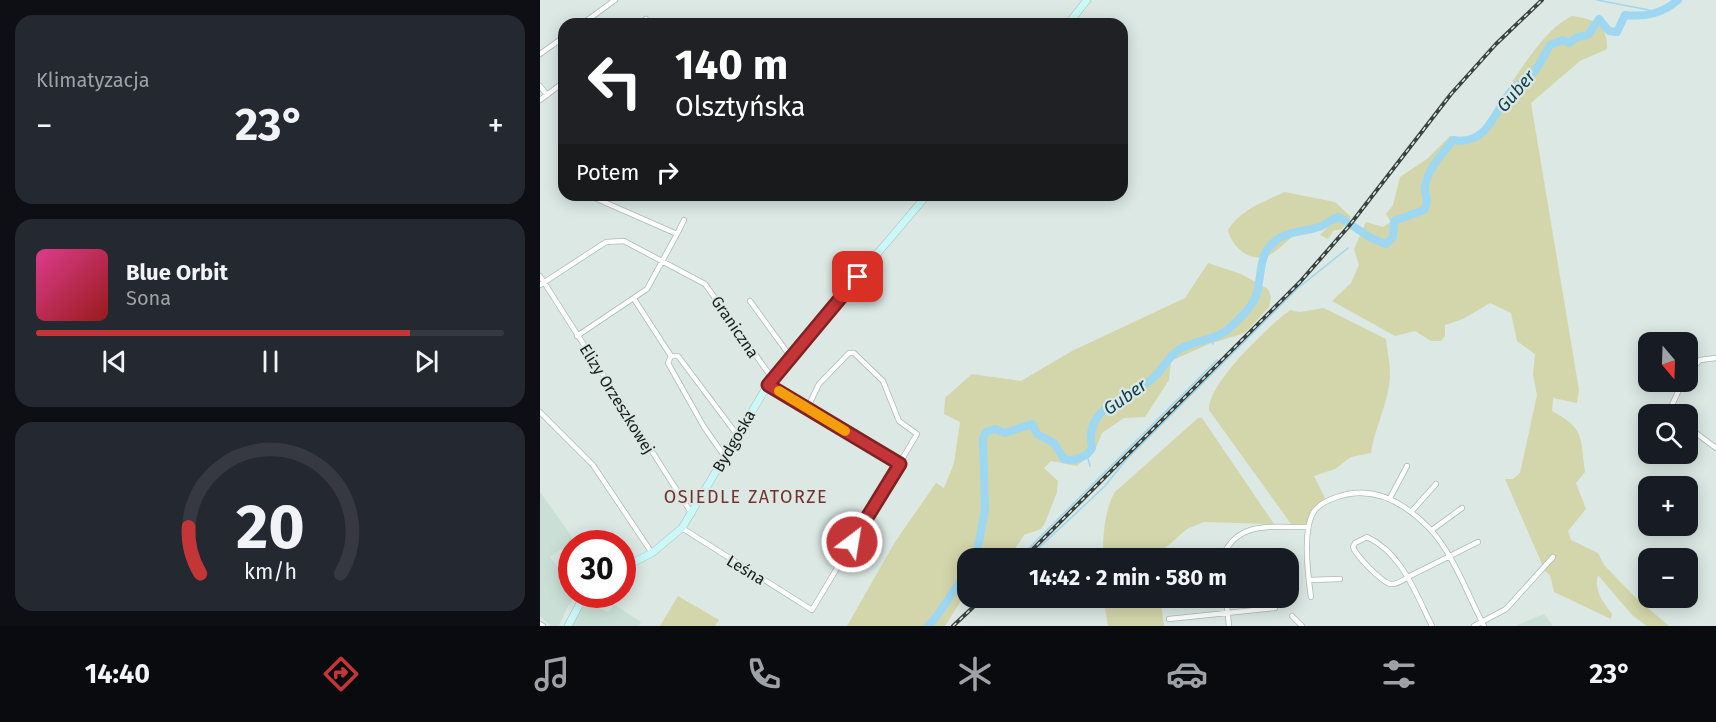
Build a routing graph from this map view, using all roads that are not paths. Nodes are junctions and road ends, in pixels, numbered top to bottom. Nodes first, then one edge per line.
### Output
1 (615, 0) edge
2 (1087, 0) edge
3 (590, 18) edge
4 (1073, 18) edge
5 (558, 41) edge
6 (540, 54) edge
7 (540, 86) edge
8 (558, 87) edge
9 (547, 95) junction
10 (540, 100) edge
11 (602, 201) edge
12 (922, 201) edge
13 (684, 220) dead end
14 (677, 234) junction
15 (664, 261) junction
16 (540, 276) edge
17 (542, 284) edge
18 (634, 299) junction
19 (750, 301) dead end
20 (577, 336) junction
21 (671, 356) junction
22 (790, 356) junction
23 (1716, 358) edge
24 (1698, 362) edge
25 (770, 381) junction
26 (807, 409) junction
27 (540, 411) edge
28 (1698, 434) edge
29 (738, 436) junction
30 (1716, 448) edge
31 (725, 457) junction
32 (900, 464) junction
33 (1407, 466) dead end
34 (1436, 484) dead end
35 (1390, 498) junction
36 (1462, 508) dead end
37 (1411, 512) junction
38 (692, 514) junction
39 (1308, 527) junction
40 (682, 528) junction
41 (1432, 531) junction
42 (1478, 542) dead end
43 (1226, 548) edge
44 (652, 554) junction
45 (1448, 557) junction
46 (1553, 557) dead end
47 (636, 561) edge
48 (1408, 577) junction
49 (1340, 579) dead end
50 (1309, 580) junction
51 (1311, 597) dead end
52 (578, 608) edge
53 (1227, 608) edge
54 (1275, 608) edge
55 (1228, 613) junction
56 (1292, 616) dead end
57 (1169, 619) dead end
58 (1483, 624) edge
59 (568, 626) edge
60 (1229, 626) edge
61 (1302, 626) edge
62 (1432, 626) edge
63 (1474, 626) edge

1 - 3 street
2 - 4 main road
5 - 6 street
7 - 9 street
8 - 9 street
9 - 10 street
11 - 14 street
12 - 22 main road, Bydgoska
13 - 14 street
14 - 15 street
15 - 17 street, Graniczna
15 - 18 street
15 - 25 street, Graniczna
16 - 17 street, Elizy Orzeszkowej
17 - 20 street, Elizy Orzeszkowej
18 - 20 street
18 - 21 street
19 - 22 street
20 - 38 street, Elizy Orzeszkowej
21 - 29 street
21 - 31 street
22 - 25 main road, Bydgoska
23 - 24 street
25 - 26 street
25 - 29 main road, Bydgoska
26 - 32 street
26 - 32 street
27 - 44 street
28 - 30 street
29 - 31 main road, Bydgoska
31 - 38 main road, Bydgoska
32 - 40 street, Leśna
33 - 35 street
34 - 37 street
35 - 37 street
35 - 39 street
36 - 41 street
37 - 41 street
38 - 40 main road, Bydgoska
39 - 43 street
39 - 50 street
40 - 44 main road, Bydgoska
41 - 45 street
42 - 45 street
44 - 47 main road, Bydgoska
45 - 48 street
45 - 58 street
46 - 58 street
48 - 48 street
48 - 62 street
49 - 50 street
50 - 51 street
52 - 59 main road
53 - 55 street
54 - 55 street
55 - 57 street
55 - 60 street
56 - 61 street
58 - 63 street

